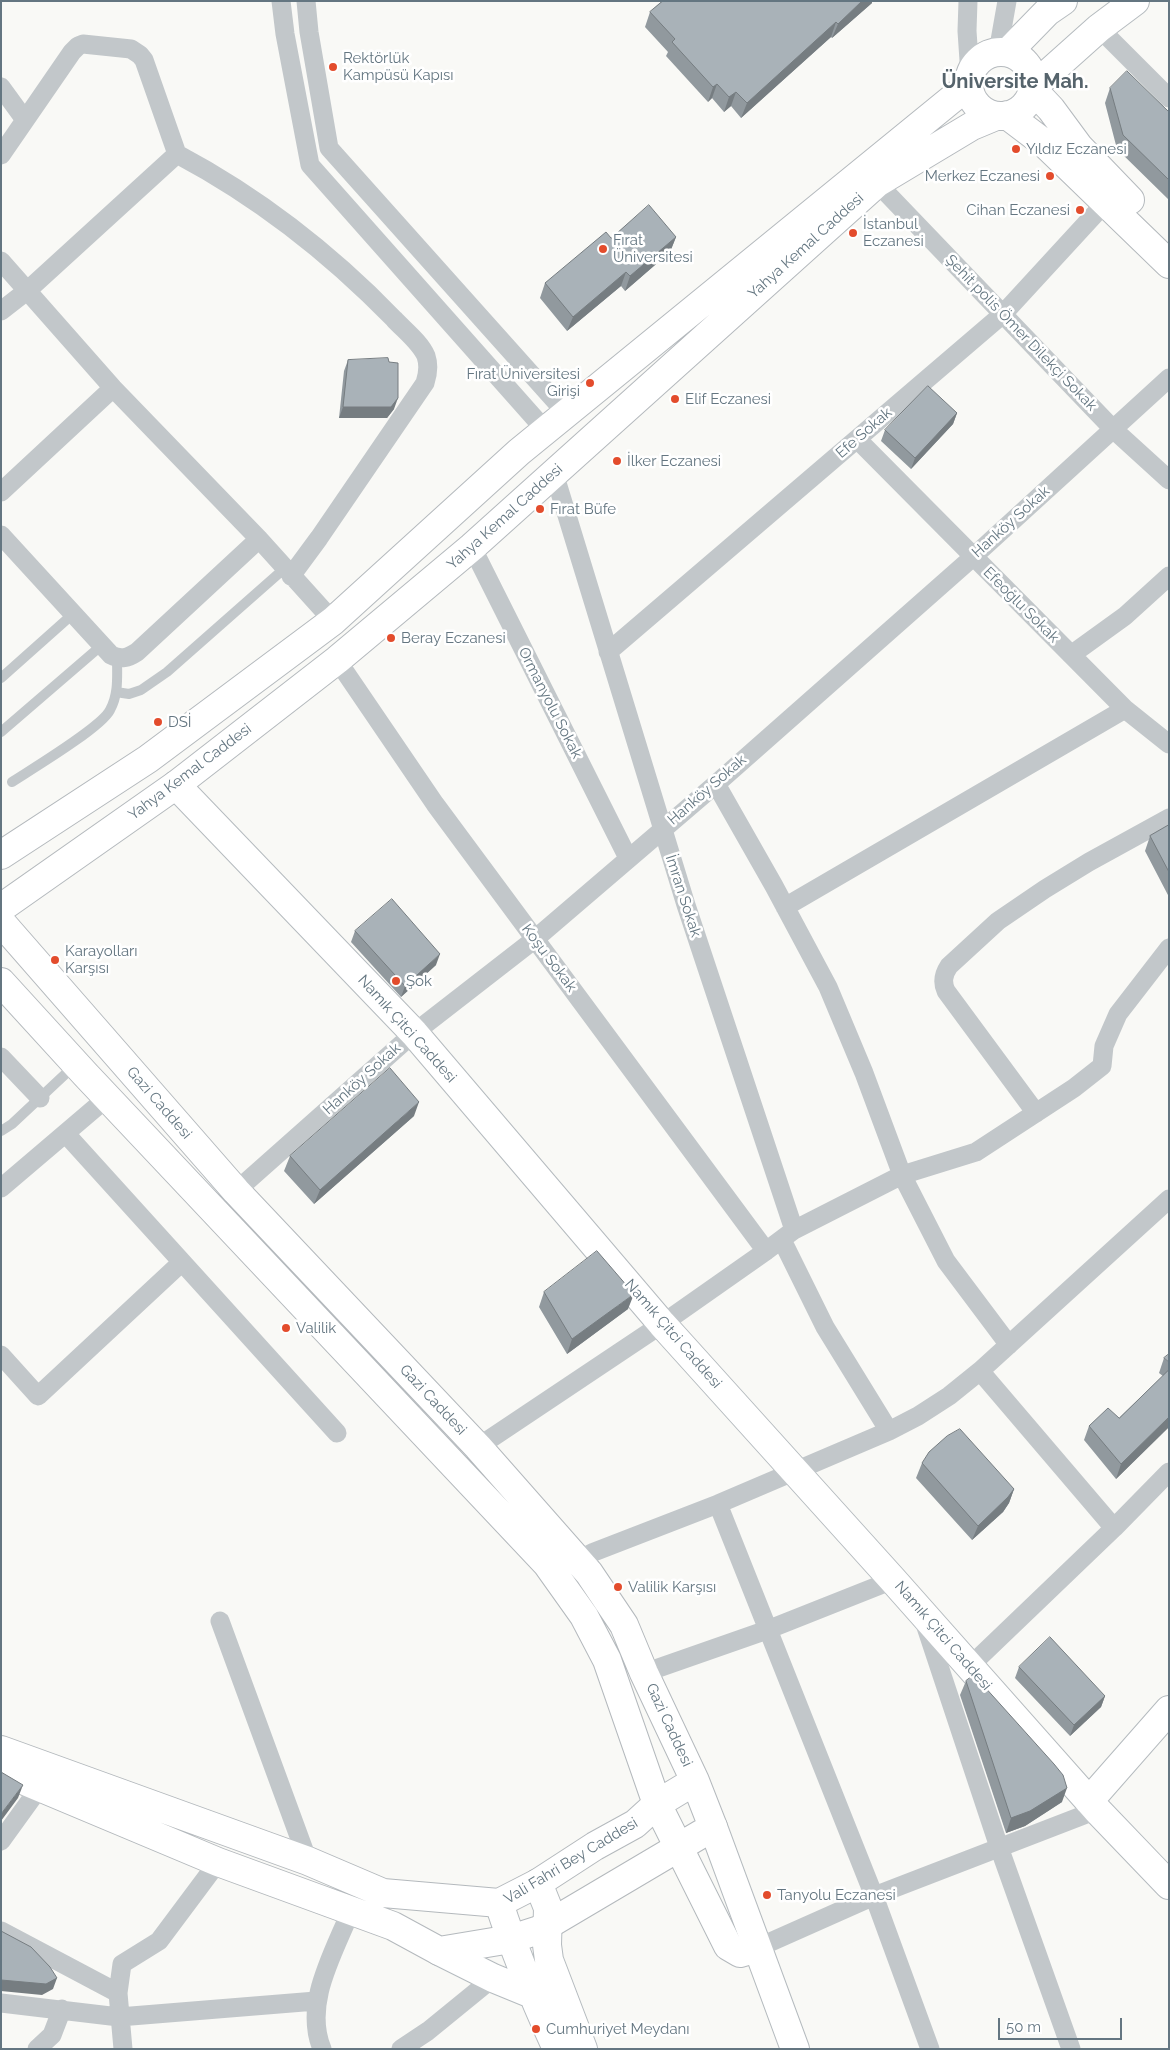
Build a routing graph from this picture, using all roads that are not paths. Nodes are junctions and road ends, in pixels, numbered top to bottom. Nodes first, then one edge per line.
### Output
1 (281, 1) edge
2 (306, 1) edge
3 (968, 1) edge
4 (1007, 1) edge
5 (1063, 1) edge
6 (1135, 1) edge
7 (1099, 28) junction
8 (1003, 52) junction
9 (970, 80) junction
10 (1, 87) edge
11 (1033, 89) junction
12 (1169, 98) edge
13 (1002, 116) junction
14 (25, 120) junction
15 (177, 154) junction
16 (1, 155) edge
17 (877, 183) junction
18 (1106, 202) junction
19 (1169, 241) edge
20 (1, 261) edge
21 (1169, 264) edge
22 (28, 290) junction
23 (1, 311) edge
24 (1003, 314) junction
25 (1169, 378) edge
26 (113, 388) junction
27 (556, 422) junction
28 (1114, 429) junction
29 (857, 439) junction
30 (554, 473) junction
31 (1169, 480) edge
32 (1, 492) edge
33 (1, 535) edge
34 (259, 539) junction
35 (472, 547) junction
36 (973, 556) junction
37 (288, 572) junction
38 (1169, 576) edge
39 (74, 614) junction
40 (333, 622) junction
41 (102, 644) junction
42 (608, 652) junction
43 (1071, 655) junction
44 (117, 658) junction
45 (337, 660) junction
46 (1, 678) edge
47 (116, 692) junction
48 (1125, 709) junction
49 (1, 732) edge
50 (1169, 744) edge
51 (12, 782) dead end
52 (716, 784) junction
53 (176, 785) junction
54 (1169, 818) edge
55 (662, 829) junction
56 (1, 855) edge
57 (628, 858) junction
58 (1, 908) edge
59 (785, 908) junction
60 (1, 922) edge
61 (535, 939) junction
62 (1169, 948) edge
63 (1, 982) edge
64 (414, 1033) junction
65 (1, 1057) edge
66 (76, 1064) junction
67 (108, 1097) junction
68 (40, 1098) junction
69 (1036, 1113) junction
70 (1, 1131) edge
71 (66, 1134) junction
72 (902, 1175) junction
73 (1, 1188) edge
74 (236, 1191) junction
75 (1169, 1199) edge
76 (788, 1235) junction
77 (766, 1251) junction
78 (182, 1262) junction
79 (662, 1324) junction
80 (1009, 1346) junction
81 (1, 1355) edge
82 (980, 1371) junction
83 (889, 1431) junction
84 (337, 1433) dead end
85 (478, 1447) junction
86 (794, 1471) junction
87 (1169, 1472) edge
88 (718, 1504) junction
89 (1114, 1528) junction
90 (578, 1560) junction
91 (893, 1580) junction
92 (922, 1613) junction
93 (220, 1621) dead end
94 (767, 1630) junction
95 (969, 1667) junction
96 (644, 1673) junction
97 (1169, 1710) edge
98 (1, 1750) edge
99 (1, 1771) edge
100 (695, 1781) junction
101 (40, 1787) junction
102 (657, 1804) junction
103 (1093, 1806) junction
104 (713, 1827) junction
105 (1, 1841) edge
106 (679, 1847) junction
107 (999, 1847) junction
108 (308, 1861) junction
109 (218, 1862) junction
110 (538, 1883) junction
111 (1169, 1885) edge
112 (874, 1896) junction
113 (499, 1903) junction
114 (351, 1910) junction
115 (549, 1924) junction
116 (1, 1931) edge
117 (511, 1939) junction
118 (757, 1948) junction
119 (439, 1951) junction
120 (493, 1978) junction
121 (118, 1993) junction
122 (532, 1994) junction
123 (316, 2001) junction
124 (1, 2003) edge
125 (62, 2009) junction
126 (119, 2017) junction
127 (37, 2049) edge
128 (123, 2049) edge
129 (322, 2049) edge
130 (401, 2049) edge
131 (557, 2049) edge
132 (583, 2049) edge
133 (794, 2049) edge
134 (930, 2049) edge
135 (1071, 2049) edge

1 - 27 street
2 - 27 street
3 - 9 street
4 - 8 street
5 - 8 main road
6 - 7 main road
7 - 11 main road
7 - 12 street
8 - 9 main road
8 - 11 main road
9 - 13 main road
9 - 27 main road, Yahya Kemal Caddesi
10 - 14 street
11 - 13 main road
11 - 19 main road
13 - 17 main road, Yahya Kemal Caddesi
13 - 18 main road
14 - 15 street
14 - 16 street
15 - 22 street
15 - 37 street
17 - 24 street, Şehit polis Ömer Dilekçi Sokak
17 - 30 main road, Yahya Kemal Caddesi
18 - 21 main road
18 - 24 street, Efe Sokak
20 - 22 street
22 - 23 street
22 - 26 street
24 - 28 street, Şehit polis Ömer Dilekçi Sokak
24 - 29 street, Efe Sokak
25 - 28 street, Hanköy Sokak
26 - 32 street
26 - 34 street
27 - 40 main road, Yahya Kemal Caddesi
28 - 31 street, Şehit polis Ömer Dilekçi Sokak
28 - 36 street, Hanköy Sokak
29 - 36 street, Efeoğlu Sokak
29 - 42 street, Efe Sokak
30 - 35 main road, Yahya Kemal Caddesi
30 - 42 street, İmran Sokak
33 - 39 street
34 - 37 street
34 - 44 street
35 - 45 main road, Yahya Kemal Caddesi
35 - 57 street, Ormanyolu Sokak
36 - 43 street, Efeoğlu Sokak
36 - 52 street, Hanköy Sokak
37 - 40 street
37 - 47 lane
38 - 43 street
39 - 41 street
39 - 46 lane
40 - 56 main road, Yahya Kemal Caddesi
41 - 44 street
41 - 49 lane
42 - 55 street, İmran Sokak
43 - 48 street, Efeoğlu Sokak
44 - 47 lane
45 - 53 main road, Yahya Kemal Caddesi
45 - 61 street, Koşu Sokak
47 - 51 lane
48 - 50 street, Efeoğlu Sokak
48 - 59 street
52 - 55 street, Hanköy Sokak
52 - 59 street
53 - 58 main road, Yahya Kemal Caddesi
53 - 64 main road, Namık Çitci Caddesi
54 - 69 street
55 - 57 street, Hanköy Sokak
55 - 76 street, İmran Sokak
57 - 61 street, Hanköy Sokak
59 - 72 street
60 - 74 main road, Gazi Caddesi
61 - 64 street, Hanköy Sokak
61 - 77 street, Koşu Sokak
62 - 69 street
63 - 66 main road, Gazi Caddesi
64 - 74 street, Hanköy Sokak
64 - 79 main road, Namık Çitci Caddesi
65 - 68 street
66 - 67 main road, Gazi Caddesi
66 - 68 lane
67 - 71 street
67 - 102 main road, Gazi Caddesi
68 - 70 lane
69 - 72 street
71 - 73 street
71 - 78 street
72 - 76 street
72 - 80 street
74 - 85 main road, Gazi Caddesi
75 - 80 street
76 - 77 street
76 - 83 street, İmran Sokak
77 - 79 street
78 - 81 street
78 - 84 street
79 - 85 street
79 - 86 main road, Namık Çitci Caddesi
80 - 82 street
82 - 83 street
82 - 89 street
83 - 86 street
85 - 90 main road, Gazi Caddesi
86 - 88 street
86 - 91 main road, Namık Çitci Caddesi
87 - 89 street
88 - 90 street
88 - 94 street
89 - 95 street
90 - 96 main road, Gazi Caddesi
91 - 92 main road, Namık Çitci Caddesi
91 - 94 street
92 - 95 main road, Namık Çitci Caddesi
92 - 107 street
93 - 108 street
94 - 96 street
94 - 112 street
95 - 103 main road, Namık Çitci Caddesi
96 - 100 main road, Gazi Caddesi
97 - 103 main road
98 - 108 main road
99 - 101 main road
100 - 102 main road, Vali Fahri Bey Caddesi
100 - 104 main road, Gazi Caddesi
101 - 105 street
101 - 109 main road
102 - 106 main road, Gazi Caddesi
102 - 110 main road, Vali Fahri Bey Caddesi
103 - 107 street
103 - 111 main road, Namık Çitci Caddesi
104 - 106 main road
104 - 118 main road, Gazi Caddesi
106 - 115 main road
106 - 118 main road, Gazi Caddesi
107 - 112 street
107 - 135 street
108 - 113 main road
109 - 114 main road
109 - 121 street
110 - 113 main road, Vali Fahri Bey Caddesi
110 - 115 main road
112 - 118 street
112 - 134 street
113 - 117 main road, Vali Fahri Bey Caddesi
114 - 119 main road
114 - 123 street
115 - 117 main road
115 - 132 main road
116 - 121 street
117 - 119 main road
117 - 122 main road, Vali Fahri Bey Caddesi
118 - 133 main road, Gazi Caddesi
119 - 120 main road
120 - 122 main road
120 - 130 street
121 - 126 street
122 - 131 main road, Vali Fahri Bey Caddesi
123 - 126 street
123 - 129 street
124 - 125 street
125 - 126 street
125 - 127 street
126 - 128 street

